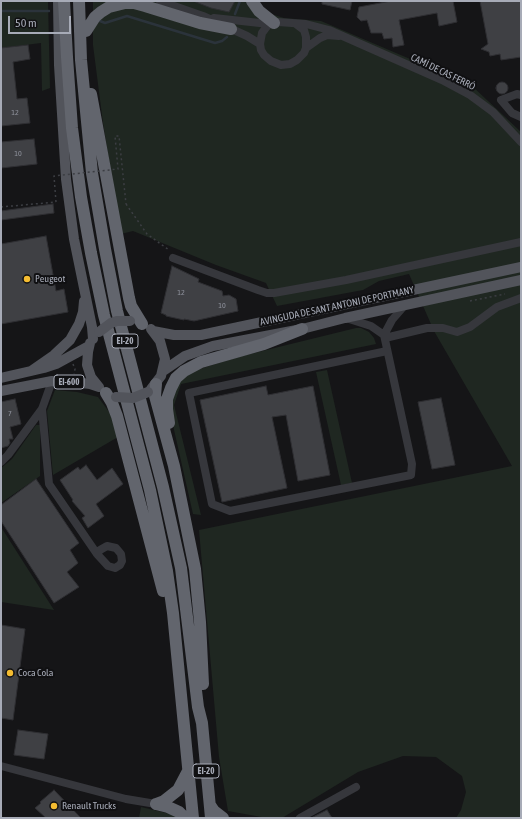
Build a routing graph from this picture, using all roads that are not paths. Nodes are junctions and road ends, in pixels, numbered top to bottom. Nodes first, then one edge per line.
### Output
1 (58, 1) edge
2 (64, 1) edge
3 (79, 1) edge
4 (85, 1) edge
5 (160, 1) edge
6 (252, 1) edge
7 (203, 16) junction
8 (272, 24) junction
9 (296, 24) junction
10 (231, 29) junction
11 (86, 31) junction
12 (345, 37) junction
13 (260, 44) junction
14 (306, 48) junction
15 (521, 95) edge
16 (521, 117) edge
17 (521, 142) edge
18 (521, 242) edge
19 (173, 258) road end
20 (521, 267) edge
21 (521, 280) edge
22 (85, 294) junction
23 (521, 298) edge
24 (405, 305) junction
25 (345, 318) junction
26 (142, 324) junction
27 (302, 329) junction
28 (153, 331) junction
29 (384, 337) junction
30 (94, 339) junction
31 (387, 351) junction
32 (31, 371) junction
33 (163, 371) junction
34 (1, 378) edge
35 (52, 381) junction
36 (152, 388) junction
37 (1, 391) edge
38 (107, 393) junction
39 (42, 409) junction
40 (1, 462) edge
41 (97, 554) dead end
42 (195, 569) junction
43 (173, 613) junction
44 (202, 723) junction
45 (1, 766) edge
46 (188, 771) junction
47 (356, 787) dead end
48 (156, 804) junction
49 (210, 805) junction
50 (185, 818) edge
51 (193, 818) edge
52 (211, 818) edge
53 (223, 818) edge
54 (300, 818) edge

1 - 22 main road
2 - 43 highway, EI-20
3 - 44 highway, EI-20
4 - 11 highway
5 - 7 street
6 - 8 highway
7 - 8 street
7 - 10 street
8 - 9 street
8 - 13 street
9 - 12 street, CAMÍ DE CAS FERRÓ
9 - 14 street
10 - 11 highway
10 - 13 street
11 - 26 highway
12 - 14 street, CAMÍ DE CAS FERRÓ
12 - 17 street, CAMÍ DE CAS FERRÓ
13 - 14 street
15 - 16 street
18 - 19 street
20 - 28 main road, AVINGUDA DE SANT ANTONI DE PORTMANY / EI-600
21 - 24 main road, AVINGUDA DE SANT ANTONI DE PORTMANY / EI-600
22 - 30 main road
22 - 32 main road
23 - 29 street
24 - 25 main road, AVINGUDA DE SANT ANTONI DE PORTMANY / EI-600
24 - 29 street
25 - 27 main road, AVINGUDA DE SANT ANTONI DE PORTMANY / EI-600
25 - 29 street
26 - 28 main road, EI-600
26 - 30 main road, EI-600, bridge
27 - 33 main road, AVINGUDA DE SANT ANTONI DE PORTMANY / EI-600
27 - 42 highway
28 - 33 main road, EI-600
29 - 31 street
30 - 32 main road, EI-600
30 - 38 main road, EI-600
31 - 31 street
32 - 34 main road, EI-600
33 - 36 main road, EI-600
35 - 37 main road, EI-600
35 - 38 main road, EI-600
35 - 39 street
36 - 38 main road, EI-600, bridge
36 - 42 highway
38 - 43 highway
39 - 40 street
39 - 41 street
42 - 44 highway
43 - 46 highway, EI-20
44 - 49 highway, EI-20
45 - 48 street
46 - 48 highway
46 - 51 highway, EI-20
47 - 54 street
48 - 50 highway
49 - 52 highway, EI-20
49 - 53 highway

